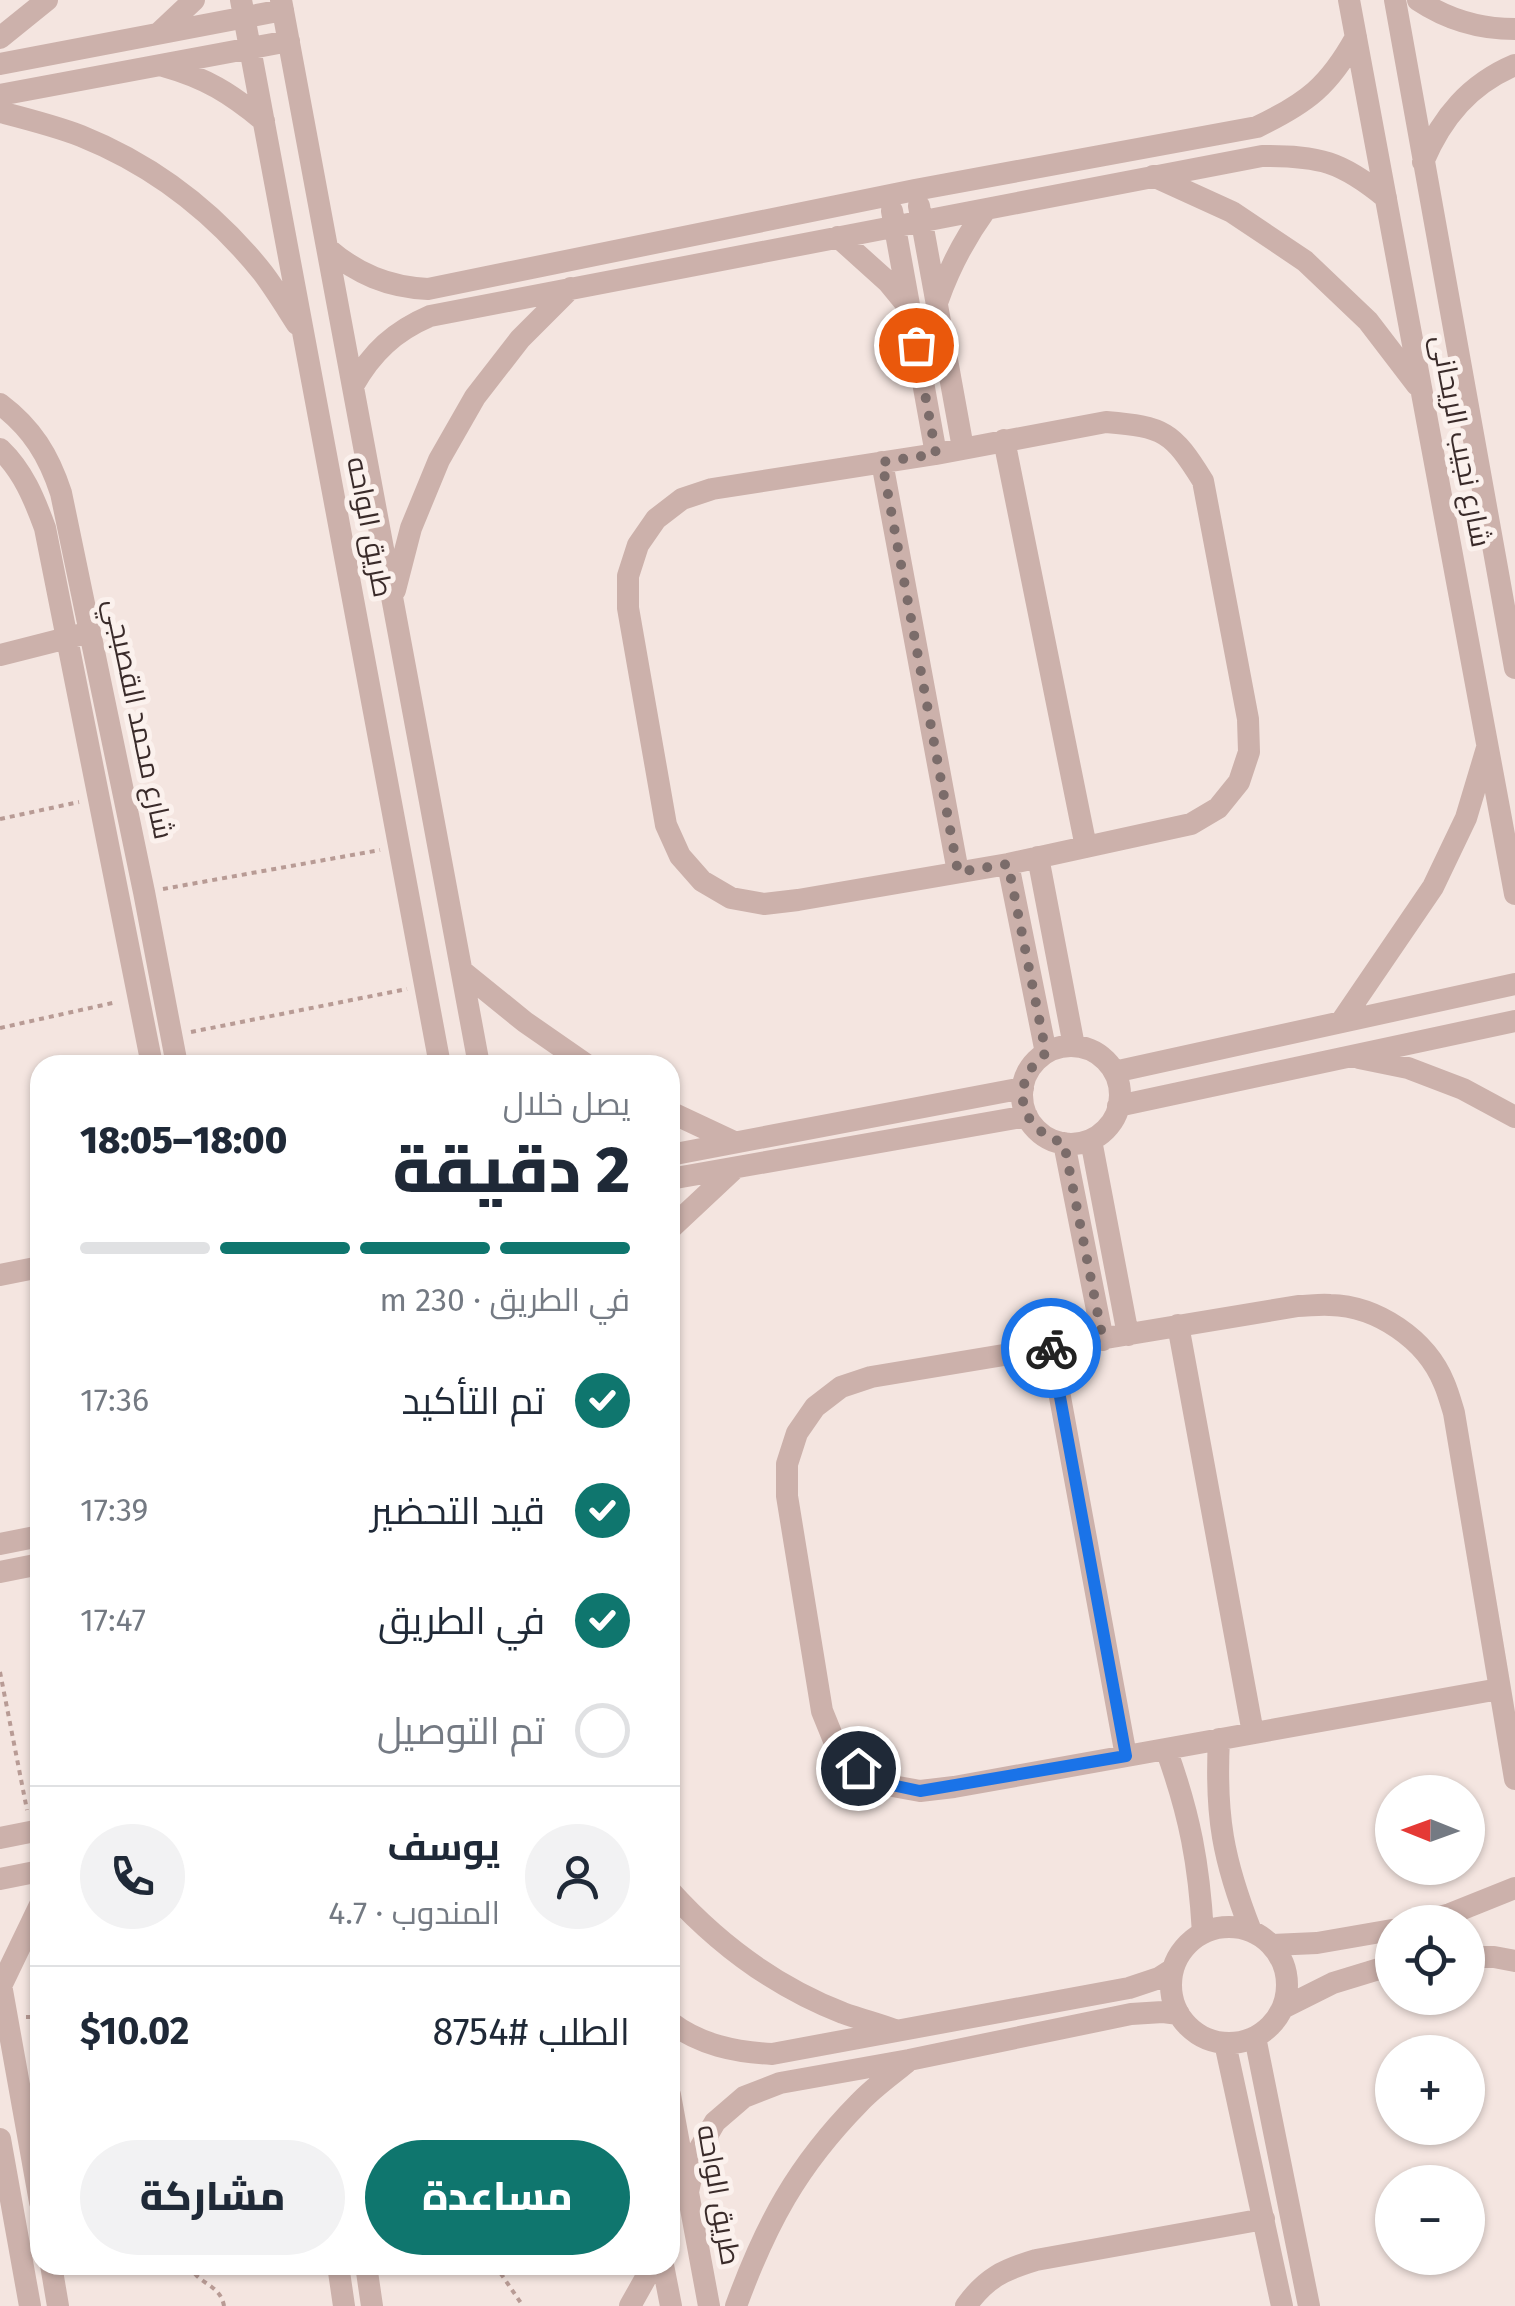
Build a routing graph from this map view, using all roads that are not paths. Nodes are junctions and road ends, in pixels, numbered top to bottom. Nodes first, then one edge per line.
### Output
1 (47, 0) edge
2 (194, 0) edge
3 (1349, 0) edge
4 (1394, 0) edge
5 (1418, 0) edge
6 (282, 5) edge
7 (243, 9) edge
8 (1515, 29) edge
9 (157, 34) junction
10 (1356, 37) junction
11 (0, 38) edge
12 (289, 41) junction
13 (250, 48) junction
14 (0, 64) edge
15 (1515, 64) edge
16 (160, 65) junction
17 (0, 94) edge
18 (0, 112) edge
19 (264, 121) junction
20 (1256, 127) junction
21 (1262, 156) junction
22 (1423, 162) junction
23 (1153, 176) junction
24 (916, 190) junction
25 (888, 195) junction
26 (1386, 198) junction
27 (986, 209) junction
28 (921, 221) junction
29 (894, 226) junction
30 (838, 237) junction
31 (327, 248) junction
32 (571, 288) junction
33 (937, 303) junction
34 (909, 308) junction
35 (304, 334) junction
36 (353, 386) junction
37 (1420, 390) junction
38 (0, 404) edge
39 (1004, 440) junction
40 (0, 448) edge
41 (964, 448) junction
42 (936, 454) junction
43 (882, 462) junction
44 (393, 598) junction
45 (1505, 615) junction
46 (1465, 624) junction
47 (90, 632) junction
48 (66, 638) junction
49 (0, 655) edge
50 (1515, 668) edge
51 (1488, 744) junction
52 (1086, 847) junction
53 (1038, 857) junction
54 (1008, 864) junction
55 (958, 872) junction
56 (1515, 894) edge
57 (462, 972) junction
58 (1515, 984) edge
59 (1515, 1021) edge
60 (1341, 1022) junction
61 (1074, 1046) junction
62 (1046, 1053) junction
63 (150, 1055) edge
64 (175, 1055) edge
65 (438, 1055) edge
66 (478, 1055) edge
67 (573, 1055) edge
68 (1351, 1056) junction
69 (1114, 1072) junction
70 (1023, 1088) junction
71 (1118, 1106) junction
72 (1027, 1116) junction
73 (680, 1117) edge
74 (1515, 1117) edge
75 (1091, 1140) junction
76 (734, 1142) junction
77 (1064, 1143) junction
78 (680, 1153) edge
79 (734, 1169) junction
80 (680, 1178) edge
81 (680, 1220) edge
82 (30, 1269) edge
83 (0, 1275) edge
84 (1178, 1326) junction
85 (1128, 1335) junction
86 (1103, 1340) junction
87 (1050, 1348) junction
88 (30, 1538) edge
89 (0, 1544) edge
90 (30, 1566) edge
91 (0, 1572) edge
92 (1499, 1690) junction
93 (1254, 1733) junction
94 (1219, 1740) junction
95 (1166, 1749) junction
96 (1126, 1756) junction
97 (1515, 1778) edge
98 (30, 1832) edge
99 (0, 1838) edge
100 (30, 1873) edge
101 (0, 1878) edge
102 (1515, 1888) edge
103 (680, 1902) edge
104 (1475, 1905) edge
105 (30, 1925) edge
106 (1251, 1931) junction
107 (1203, 1933) junction
108 (1375, 1933) edge
109 (1272, 1945) junction
110 (1485, 1957) edge
111 (1515, 1960) edge
112 (1173, 1969) junction
113 (1375, 1970) edge
114 (1, 1982) edge
115 (1282, 2008) junction
116 (1179, 2014) junction
117 (680, 2028) edge
118 (909, 2029) junction
119 (1255, 2037) junction
120 (1226, 2043) junction
121 (7, 2056) edge
122 (917, 2058) junction
123 (22, 2101) junction
124 (30, 2109) edge
125 (0, 2139) edge
126 (30, 2146) edge
127 (681, 2181) edge
128 (1264, 2219) junction
129 (53, 2275) edge
130 (339, 2275) edge
131 (367, 2275) edge
132 (647, 2275) edge
133 (665, 2275) edge
134 (30, 2306) edge
135 (58, 2306) edge
136 (344, 2306) edge
137 (372, 2306) edge
138 (630, 2306) edge
139 (671, 2306) edge
140 (708, 2306) edge
141 (736, 2306) edge
142 (966, 2306) edge
143 (1282, 2306) edge
144 (1308, 2306) edge

1 - 11 street
2 - 9 street
3 - 10 street, شارع نجيب الريحانى
4 - 22 street, شارع نجيب الريحانى
5 - 8 street
6 - 7 street
6 - 12 street, طريق الواحه
7 - 9 street
7 - 13 street, طريق الواحه
9 - 14 street
10 - 20 street
10 - 26 street, شارع نجيب الريحانى
12 - 13 street
12 - 31 street, طريق الواحه
13 - 16 street
13 - 19 street, طريق الواحه
15 - 22 street
16 - 17 street
16 - 19 street
18 - 35 street
19 - 35 street, طريق الواحه
20 - 21 street
20 - 24 street
21 - 23 street
21 - 26 street
22 - 45 street, شارع نجيب الريحانى
23 - 27 street
23 - 37 street
24 - 25 street
24 - 28 street
25 - 29 street
25 - 31 street
26 - 37 street, شارع نجيب الريحانى
27 - 28 street
27 - 33 street
28 - 29 street
28 - 33 street
29 - 30 street
29 - 34 street
30 - 32 street
30 - 34 street
31 - 36 street, طريق الواحه
32 - 36 street
32 - 44 street
33 - 41 street
34 - 42 street
35 - 65 street, طريق الواحه
36 - 44 street, طريق الواحه
37 - 46 street, شارع نجيب الريحانى
38 - 47 street, شارع محمد القصبجي
39 - 41 street
39 - 52 street
39 - 52 street
40 - 48 street, شارع محمد القصبجي
41 - 42 street
42 - 43 street
43 - 55 street
43 - 55 street
44 - 57 street, طريق الواحه
45 - 46 street
45 - 50 street, شارع نجيب الريحانى
46 - 51 street, شارع نجيب الريحانى
47 - 48 street
47 - 64 street, شارع محمد القصبجي
48 - 49 street
48 - 63 street, شارع محمد القصبجي
51 - 56 street, شارع نجيب الريحانى
51 - 60 street
52 - 53 street
53 - 54 street
53 - 61 street
54 - 55 street
54 - 62 street
57 - 66 street, طريق الواحه
57 - 67 street
58 - 60 street
59 - 68 street
60 - 69 street
61 - 62 street
61 - 69 street
62 - 70 street
68 - 71 street
68 - 74 street
69 - 71 street
70 - 72 street
70 - 76 street
71 - 75 street
72 - 77 street
72 - 79 street
73 - 76 street
75 - 77 street
75 - 85 street
76 - 78 street
77 - 86 street
79 - 80 street
79 - 81 street
82 - 83 street
84 - 85 street
84 - 92 street
84 - 93 street
85 - 86 street
86 - 87 street
87 - 96 street
87 - 96 street
88 - 89 street
90 - 91 street
92 - 93 street
92 - 97 street
93 - 94 street
94 - 95 street
94 - 106 street
95 - 96 street
95 - 107 street
98 - 99 street
100 - 101 street
102 - 104 street
103 - 118 street
105 - 114 street
106 - 107 street
106 - 109 street
107 - 112 street
108 - 109 street
109 - 115 street
110 - 111 street
112 - 116 street
112 - 118 street
113 - 115 street
114 - 121 street
115 - 119 street
116 - 120 street
116 - 122 street
117 - 118 street
118 - 122 street
119 - 120 street
119 - 144 street
120 - 128 street
121 - 123 street
122 - 127 street
122 - 141 street
123 - 124 street
123 - 126 street
125 - 134 street
127 - 140 street, طريق الواحه
128 - 142 street
128 - 143 street
129 - 135 street
130 - 136 street
131 - 137 street
132 - 138 street
133 - 139 street

